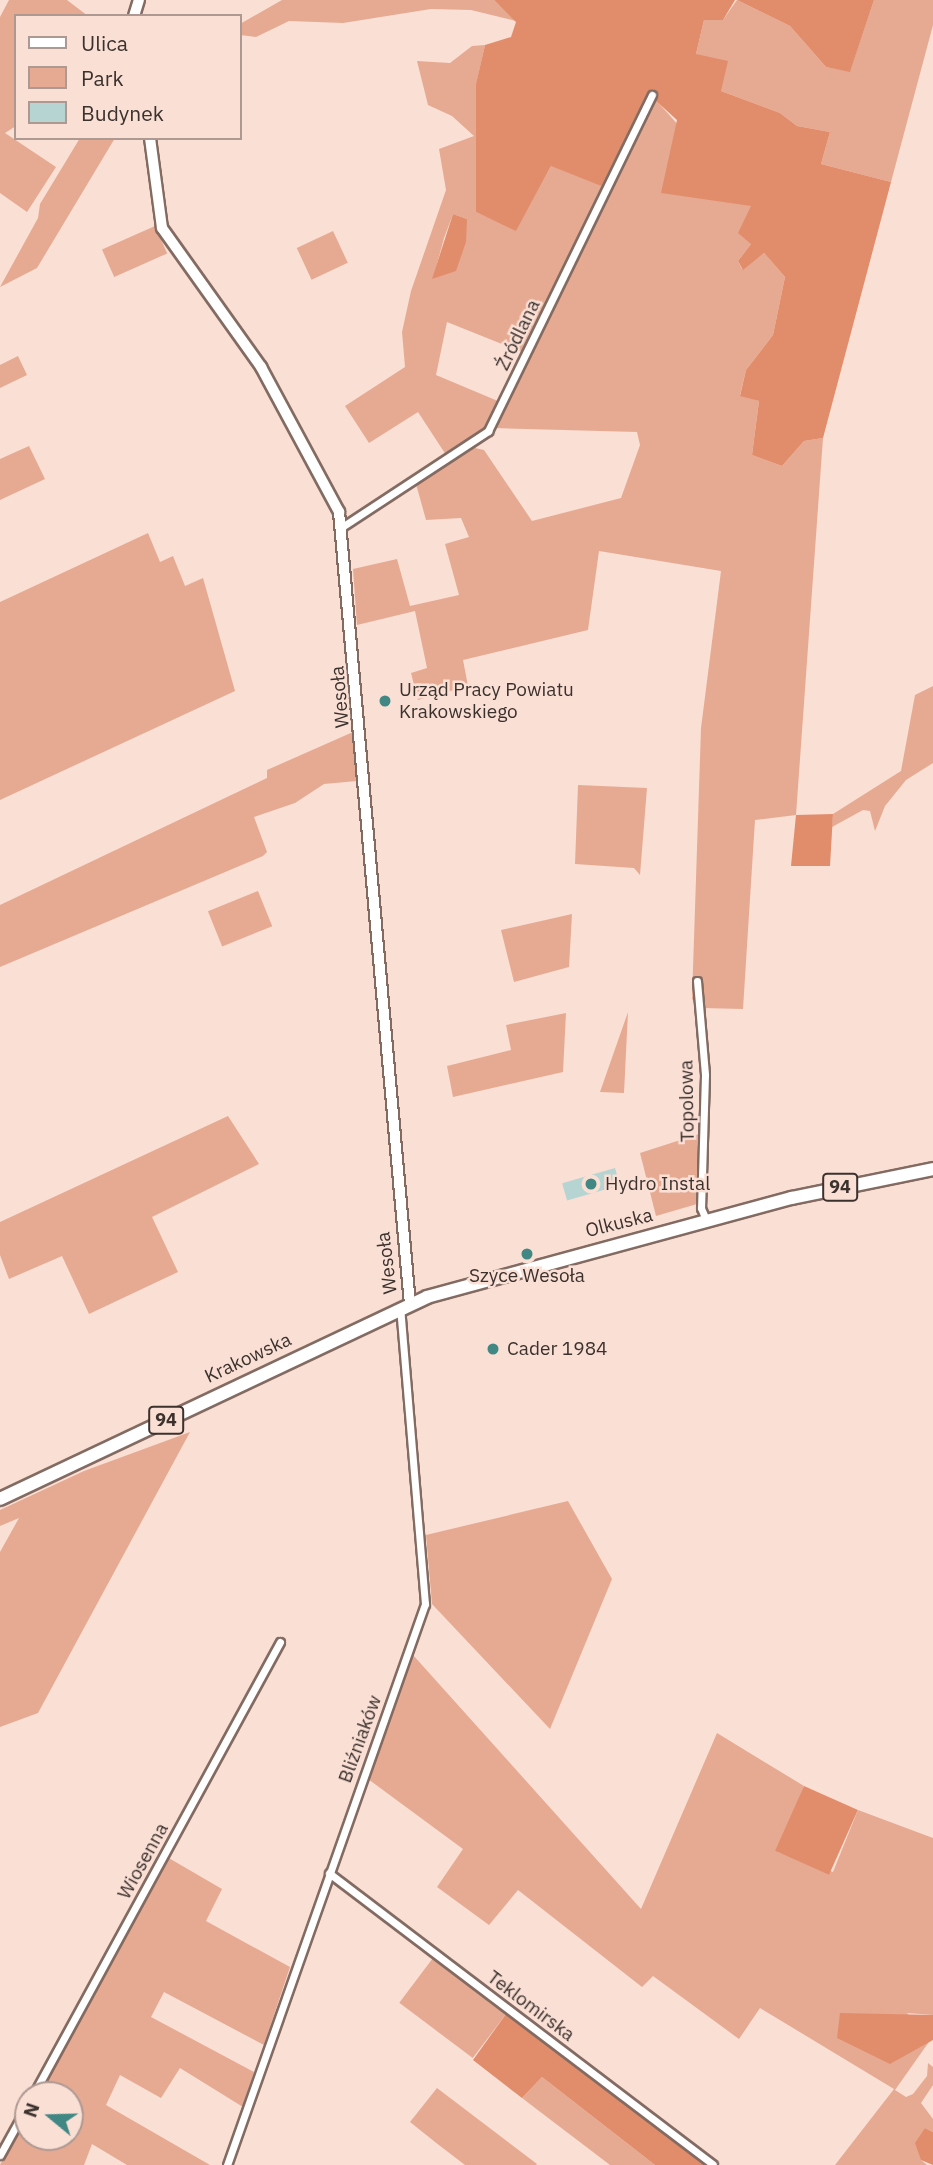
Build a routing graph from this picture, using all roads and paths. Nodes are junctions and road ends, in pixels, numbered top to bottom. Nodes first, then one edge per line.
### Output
1 (652, 95) dead end
2 (150, 140) edge
3 (342, 527) junction
4 (697, 981) dead end
5 (933, 1169) edge
6 (706, 1220) junction
7 (405, 1306) junction
8 (0, 1499) edge
9 (280, 1642) dead end
10 (329, 1873) junction
11 (41, 2081) edge
12 (14, 2130) edge
13 (0, 2155) edge
14 (227, 2165) edge
15 (713, 2165) edge

1 - 3 street, Źródlana
2 - 3 street, Wesoła
3 - 7 street, Wesoła
4 - 6 street, Topolowa
5 - 6 main road, Olkuska / 94
6 - 7 main road, Olkuska / 94
7 - 8 main road, Krakowska / 94
7 - 10 street, Bliźniaków
9 - 11 street, Wiosenna
10 - 14 street, Bliźniaków
10 - 15 street, Teklomirska
12 - 13 street

